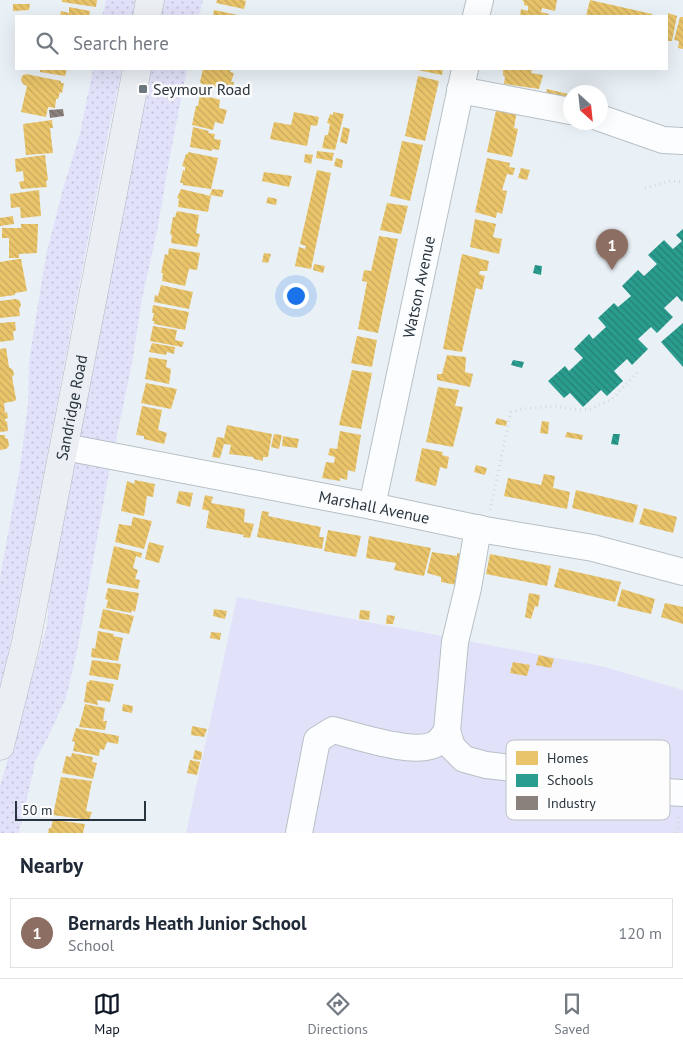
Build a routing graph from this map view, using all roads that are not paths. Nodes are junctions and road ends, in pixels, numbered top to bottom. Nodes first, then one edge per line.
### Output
1 (150, 0) edge
2 (480, 0) edge
3 (147, 15) edge
4 (476, 15) edge
5 (137, 70) edge
6 (463, 80) edge
7 (563, 109) edge
8 (608, 121) edge
9 (683, 141) edge
10 (65, 447) junction
11 (372, 506) junction
12 (482, 529) junction
13 (683, 572) edge
14 (447, 731) junction
15 (0, 746) edge
16 (506, 767) edge
17 (670, 792) edge
18 (683, 793) edge
19 (299, 833) edge

1 - 3 main road
2 - 4 street
5 - 10 main road, Sandridge Road
6 - 7 street
6 - 11 street, Watson Avenue
8 - 9 street
10 - 11 street, Marshall Avenue
10 - 15 main road, Sandridge Road
11 - 12 street, Marshall Avenue
12 - 13 street, Marshall Avenue
12 - 14 street
14 - 16 street
14 - 19 street
17 - 18 street

